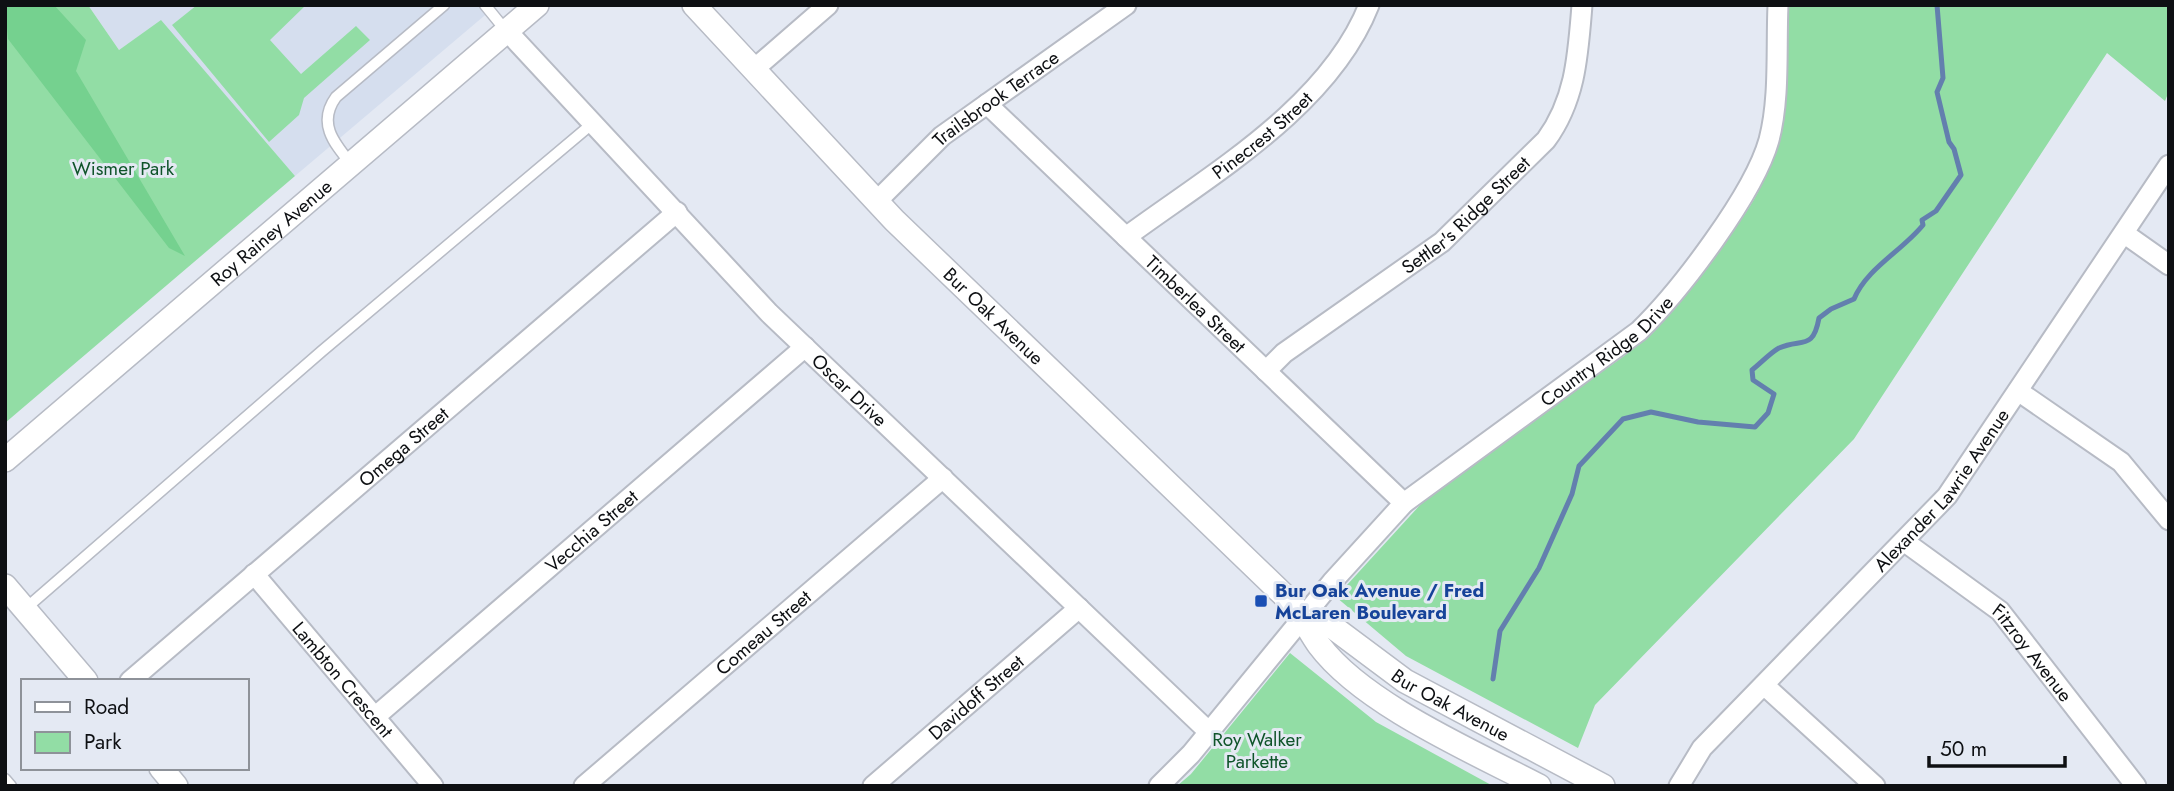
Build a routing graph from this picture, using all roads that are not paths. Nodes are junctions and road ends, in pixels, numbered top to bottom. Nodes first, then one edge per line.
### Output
1 (444, 5) edge
2 (485, 5) edge
3 (537, 5) edge
4 (694, 5) edge
5 (828, 5) edge
6 (1126, 5) edge
7 (1369, 5) edge
8 (1582, 5) edge
9 (1778, 5) edge
10 (508, 32) junction
11 (753, 70) junction
12 (986, 104) junction
13 (594, 122) junction
14 (351, 164) junction
15 (2169, 165) edge
16 (876, 202) junction
17 (677, 212) junction
18 (2125, 234) junction
19 (1126, 237) junction
20 (2169, 265) edge
21 (805, 347) junction
22 (1266, 370) junction
23 (2018, 391) junction
24 (5, 460) edge
25 (943, 478) junction
26 (1404, 503) junction
27 (2169, 520) edge
28 (1905, 542) junction
29 (254, 574) junction
30 (5, 586) edge
31 (1079, 608) junction
32 (25, 609) junction
33 (1304, 617) junction
34 (84, 679) edge
35 (132, 679) edge
36 (1764, 685) junction
37 (376, 716) junction
38 (1209, 732) junction
39 (163, 770) edge
40 (5, 779) edge
41 (11, 786) edge
42 (176, 786) edge
43 (433, 786) edge
44 (584, 786) edge
45 (873, 786) edge
46 (1159, 786) edge
47 (1539, 786) edge
48 (1603, 786) edge
49 (1679, 786) edge
50 (1875, 786) edge
51 (2136, 786) edge

1 - 14 lane
2 - 10 lane
3 - 10 street, Roy Rainey Avenue
4 - 11 street, Bur Oak Avenue
5 - 11 street
6 - 12 street, Trailsbrook Terrace
7 - 19 street, Pinecrest Street
8 - 22 street, Settler's Ridge Street
9 - 26 street, Country Ridge Drive
10 - 13 street, Oscar Drive
10 - 14 street, Roy Rainey Avenue
11 - 16 street, Bur Oak Avenue
12 - 16 street, Trailsbrook Terrace
12 - 19 street, Timberlea Street
13 - 17 street, Oscar Drive
13 - 32 lane
14 - 24 street, Roy Rainey Avenue
15 - 18 street, Alexander Lawrie Avenue
16 - 33 street, Bur Oak Avenue
17 - 21 street, Oscar Drive
17 - 29 street, Omega Street
18 - 20 street
18 - 23 street, Alexander Lawrie Avenue
19 - 22 street, Timberlea Street
21 - 25 street, Oscar Drive
21 - 37 street, Vecchia Street
22 - 26 street, Timberlea Street
23 - 27 street
23 - 28 street, Alexander Lawrie Avenue
25 - 31 street, Oscar Drive
25 - 44 street, Comeau Street
26 - 33 street, Country Ridge Drive
28 - 36 street, Alexander Lawrie Avenue
28 - 51 street, Fitzroy Avenue
29 - 35 street, Omega Street
29 - 37 street, Lambton Crescent
30 - 32 street
31 - 38 street, Oscar Drive
31 - 45 street, Davidoff Street
32 - 34 street
33 - 38 street, Country Ridge Drive
33 - 47 street, Bur Oak Avenue
33 - 48 street, Bur Oak Avenue
36 - 49 street, Alexander Lawrie Avenue
36 - 50 street
37 - 43 street, Lambton Crescent
38 - 46 street, Country Ridge Drive
39 - 42 street
40 - 41 lane

